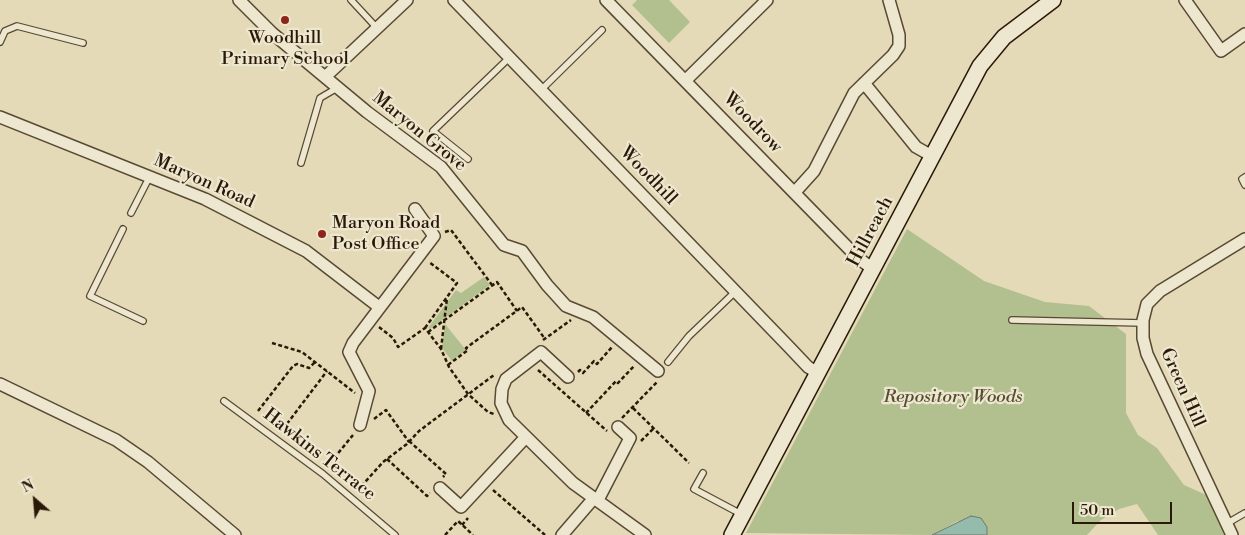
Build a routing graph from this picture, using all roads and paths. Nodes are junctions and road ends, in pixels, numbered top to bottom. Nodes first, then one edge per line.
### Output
1 (239, 0) edge
2 (351, 0) edge
3 (407, 0) edge
4 (454, 0) edge
5 (606, 0) edge
6 (767, 0) edge
7 (889, 0) edge
8 (1053, 0) edge
9 (1185, 0) edge
10 (377, 28) junction
11 (602, 30) dead end
12 (1245, 34) edge
13 (0, 42) edge
14 (82, 43) dead end
15 (509, 58) junction
16 (325, 77) junction
17 (686, 80) junction
18 (864, 83) junction
19 (337, 88) junction
20 (540, 90) junction
21 (0, 117) edge
22 (932, 156) junction
23 (468, 159) dead end
24 (302, 163) dead end
25 (150, 176) junction
26 (1245, 177) edge
27 (1245, 185) edge
28 (795, 192) junction
29 (416, 209) dead end
30 (131, 213) dead end
31 (122, 229) dead end
32 (434, 236) junction
33 (1245, 240) edge
34 (420, 255) junction
35 (873, 269) junction
36 (492, 285) junction
37 (735, 292) junction
38 (448, 297) junction
39 (379, 307) junction
40 (518, 311) junction
41 (582, 312) junction
42 (446, 319) junction
43 (369, 320) junction
44 (1012, 320) dead end
45 (143, 321) dead end
46 (1143, 322) junction
47 (425, 328) junction
48 (428, 332) junction
49 (545, 339) junction
50 (620, 339) junction
51 (272, 343) dead end
52 (537, 344) dead end
53 (441, 349) junction
54 (642, 357) junction
55 (315, 362) junction
56 (529, 362) junction
57 (668, 362) dead end
58 (448, 365) junction
59 (328, 371) junction
60 (498, 371) dead end
61 (818, 373) junction
62 (660, 374) joint
63 (570, 379) junction
64 (0, 384) edge
65 (561, 391) junction
66 (468, 394) junction
67 (224, 401) dead end
68 (367, 402) junction
69 (633, 408) junction
70 (258, 411) dead end
71 (586, 413) junction
72 (509, 420) junction
73 (371, 421) dead end
74 (360, 426) joint
75 (614, 428) junction
76 (283, 429) dead end
77 (525, 438) junction
78 (409, 441) junction
79 (387, 459) junction
80 (330, 462) dead end
81 (688, 464) dead end
82 (702, 473) dead end
83 (438, 486) junction
84 (489, 486) junction
85 (487, 497) dead end
86 (350, 498) junction
87 (596, 499) junction
88 (746, 509) junction
89 (474, 511) dead end
90 (1245, 513) edge
91 (1226, 524) junction
92 (462, 525) junction
93 (235, 535) edge
94 (394, 535) edge
95 (446, 535) edge
96 (473, 535) edge
97 (545, 535) edge
98 (562, 535) edge
99 (645, 535) edge
100 (732, 535) edge
101 (1232, 535) edge

1 - 16 street, Maryon Grove
2 - 10 lane
3 - 10 street
4 - 15 street, Woodhill
5 - 17 street, Woodrow
6 - 17 street
7 - 18 street
8 - 22 main road, Hillreach
9 - 12 street
10 - 16 street
11 - 20 lane
13 - 14 lane
15 - 20 street, Woodhill
15 - 23 lane
16 - 19 street, Maryon Grove
17 - 28 street, Woodrow
18 - 22 street
18 - 28 street
19 - 24 lane
19 - 41 street, Maryon Grove
20 - 37 street, Woodhill
21 - 25 street, Maryon Road
22 - 35 main road, Hillreach
25 - 30 lane
25 - 39 street, Maryon Road
26 - 27 lane
28 - 35 street, Woodrow
29 - 32 street
31 - 45 lane
32 - 34 street
32 - 36 path
33 - 46 street, Green Hill
34 - 38 path
34 - 39 street
35 - 61 main road, Hillreach
36 - 40 path
36 - 42 path
37 - 57 lane
37 - 61 street, Woodhill
38 - 42 path
38 - 47 path
39 - 43 street
40 - 49 path
40 - 58 path
41 - 49 path
41 - 50 street, Maryon Grove
42 - 48 path
42 - 53 path
43 - 47 path
43 - 68 street
44 - 46 lane
46 - 91 street, Green Hill
47 - 48 path
48 - 53 path
49 - 52 path
50 - 54 street, Maryon Grove
50 - 63 path
51 - 55 path
53 - 58 path
54 - 62 street, Maryon Grove
54 - 71 path
55 - 59 path
55 - 70 path
56 - 63 street
56 - 65 path
56 - 72 street
58 - 66 path
59 - 68 path
59 - 76 path
60 - 66 path
61 - 88 main road, Hillreach
62 - 69 path
63 - 65 path
64 - 93 street
65 - 71 path
66 - 72 path
66 - 78 path
67 - 86 lane, Hawkins Terrace
68 - 74 street
69 - 75 path
69 - 81 path
71 - 75 path
72 - 77 street
73 - 78 path
74 - 80 path
75 - 87 street
77 - 84 street
77 - 87 street
78 - 79 path
78 - 83 path
79 - 83 path
79 - 86 path
82 - 88 lane
83 - 84 street
84 - 85 path
84 - 97 path
86 - 94 lane, Hawkins Terrace
87 - 98 street
87 - 99 street
88 - 100 main road, Hillreach
89 - 92 path
90 - 91 lane
91 - 101 street, Green Hill
92 - 95 path
92 - 96 path

